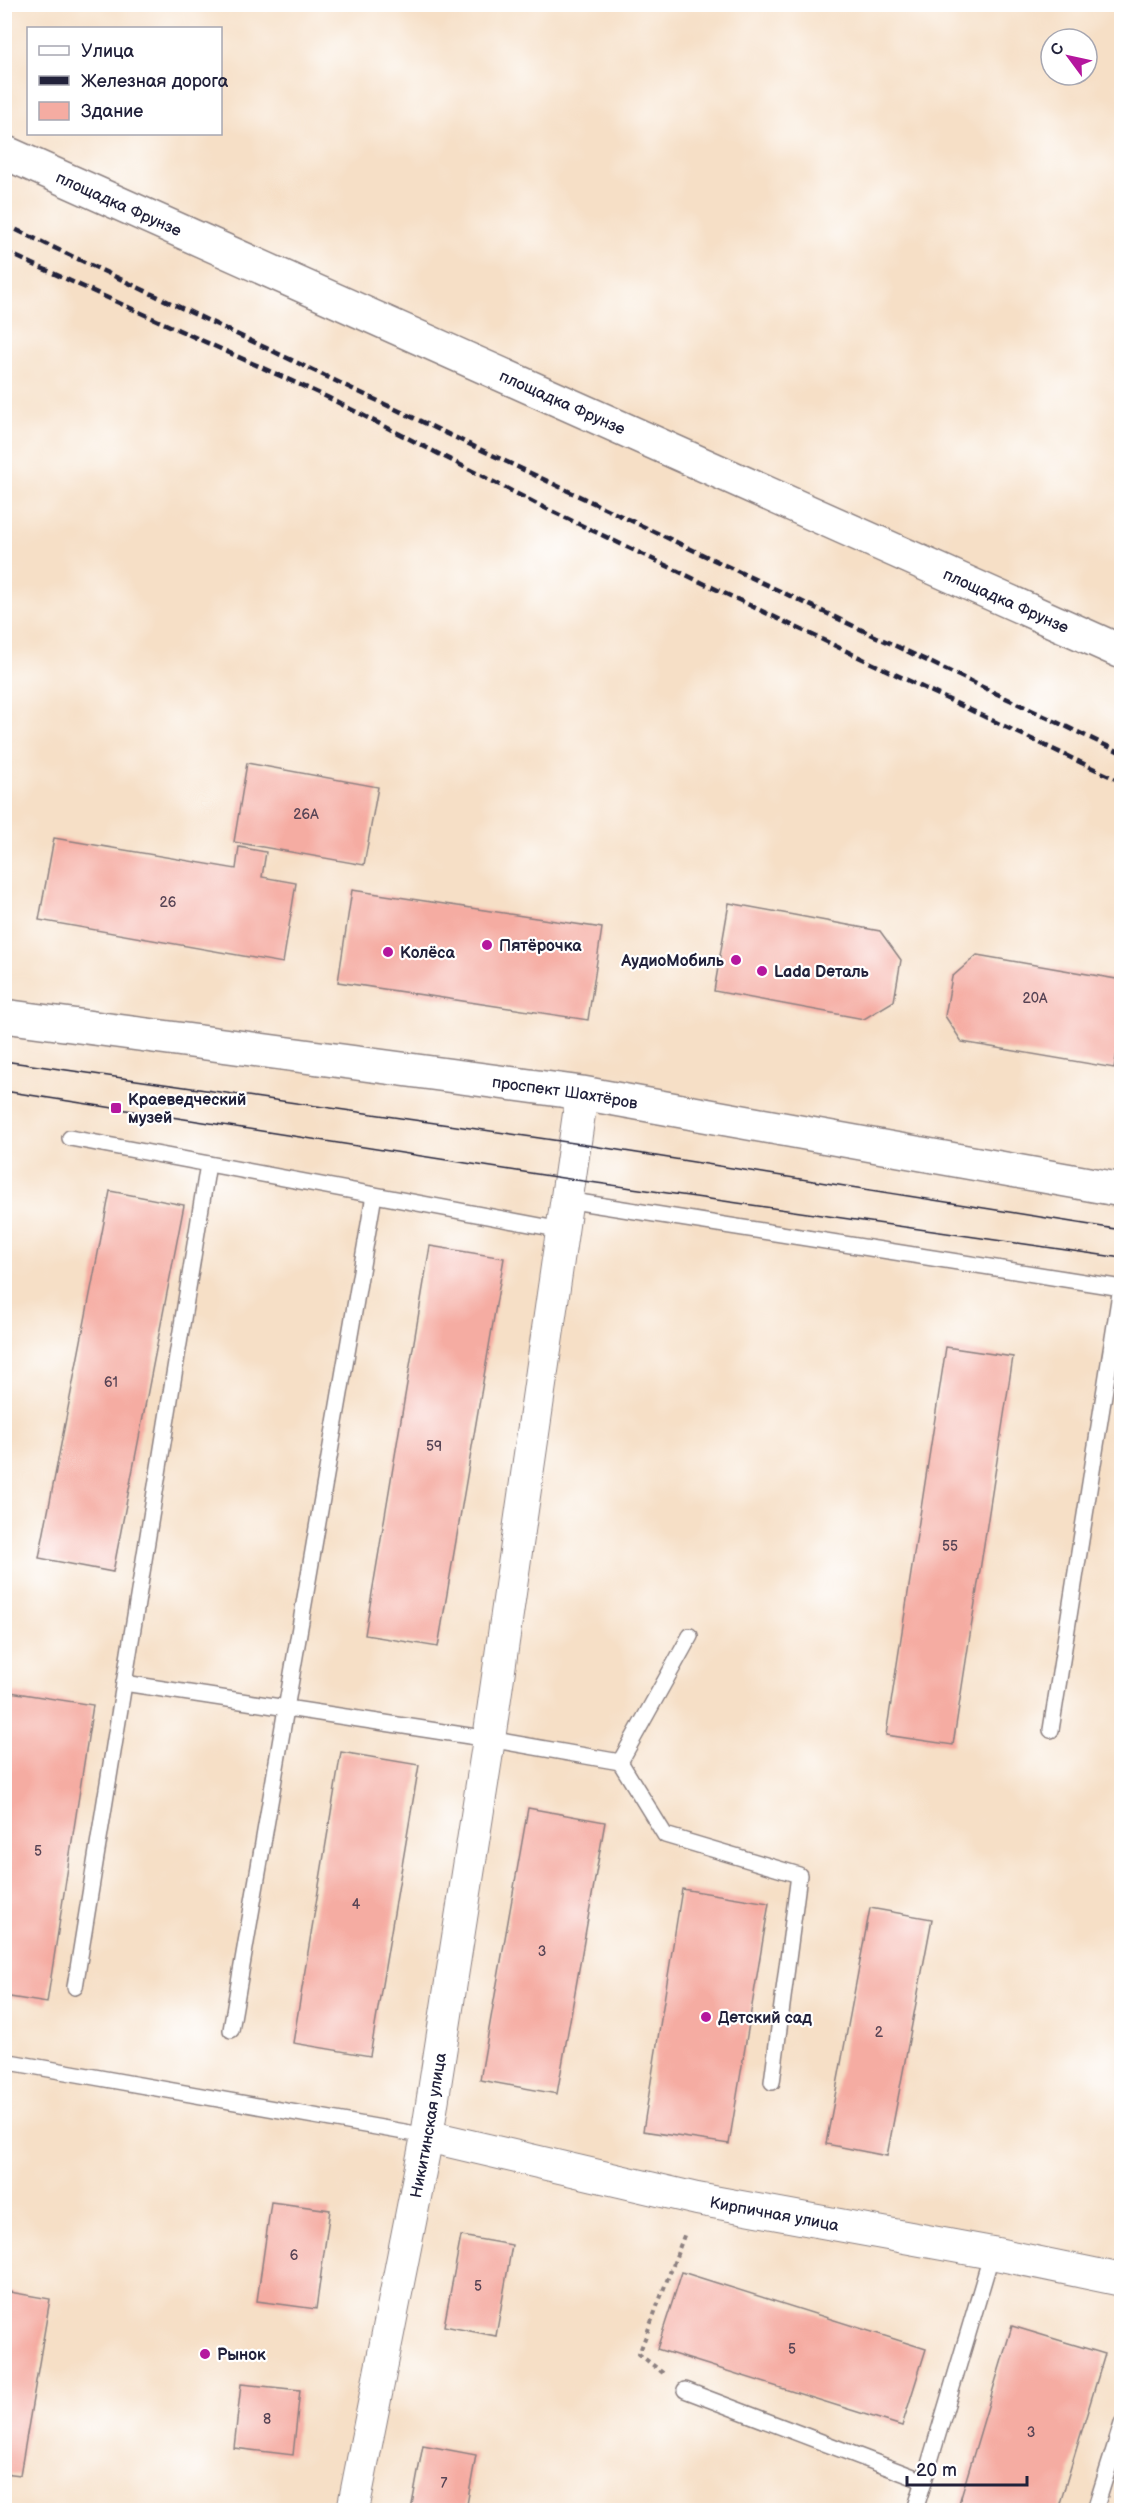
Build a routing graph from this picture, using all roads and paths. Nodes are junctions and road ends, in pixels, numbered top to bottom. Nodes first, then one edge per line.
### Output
1 (4, 152) edge
2 (1122, 652) edge
3 (4, 1016) edge
4 (582, 1093) junction
5 (70, 1138) dead end
6 (208, 1164) junction
7 (1122, 1190) edge
8 (374, 1195) junction
9 (566, 1200) junction
10 (562, 1230) junction
11 (1121, 1288) edge
12 (690, 1636) dead end
13 (124, 1683) junction
14 (286, 1708) junction
15 (1051, 1730) dead end
16 (489, 1738) junction
17 (620, 1762) junction
18 (75, 1987) dead end
19 (231, 2030) dead end
20 (4, 2061) edge
21 (772, 2082) dead end
22 (427, 2136) junction
23 (697, 2199) junction
24 (992, 2253) junction
25 (1122, 2280) edge
26 (685, 2390) joint
27 (1122, 2424) edge
28 (924, 2481) junction
29 (353, 2511) edge
30 (915, 2511) edge
31 (1095, 2511) edge

1 - 2 main road, площадка Фрунзе
3 - 4 main road, проспект Шахтёров
4 - 7 main road, проспект Шахтёров
4 - 9 street, Никитинская улица
5 - 6 lane
6 - 8 lane
6 - 13 lane
8 - 10 lane
8 - 14 lane
9 - 10 street, Никитинская улица
9 - 11 lane
10 - 16 street, Никитинская улица
11 - 15 lane
12 - 17 lane
13 - 14 lane
13 - 18 lane
14 - 16 lane
14 - 19 lane
16 - 17 lane
16 - 22 street, Никитинская улица
17 - 21 lane
20 - 22 lane
22 - 23 street, Кирпичная улица
22 - 29 street, Никитинская улица
23 - 24 street, Кирпичная улица
23 - 26 path
24 - 25 street, Кирпичная улица
24 - 28 lane
26 - 28 lane
27 - 31 lane
28 - 30 lane

